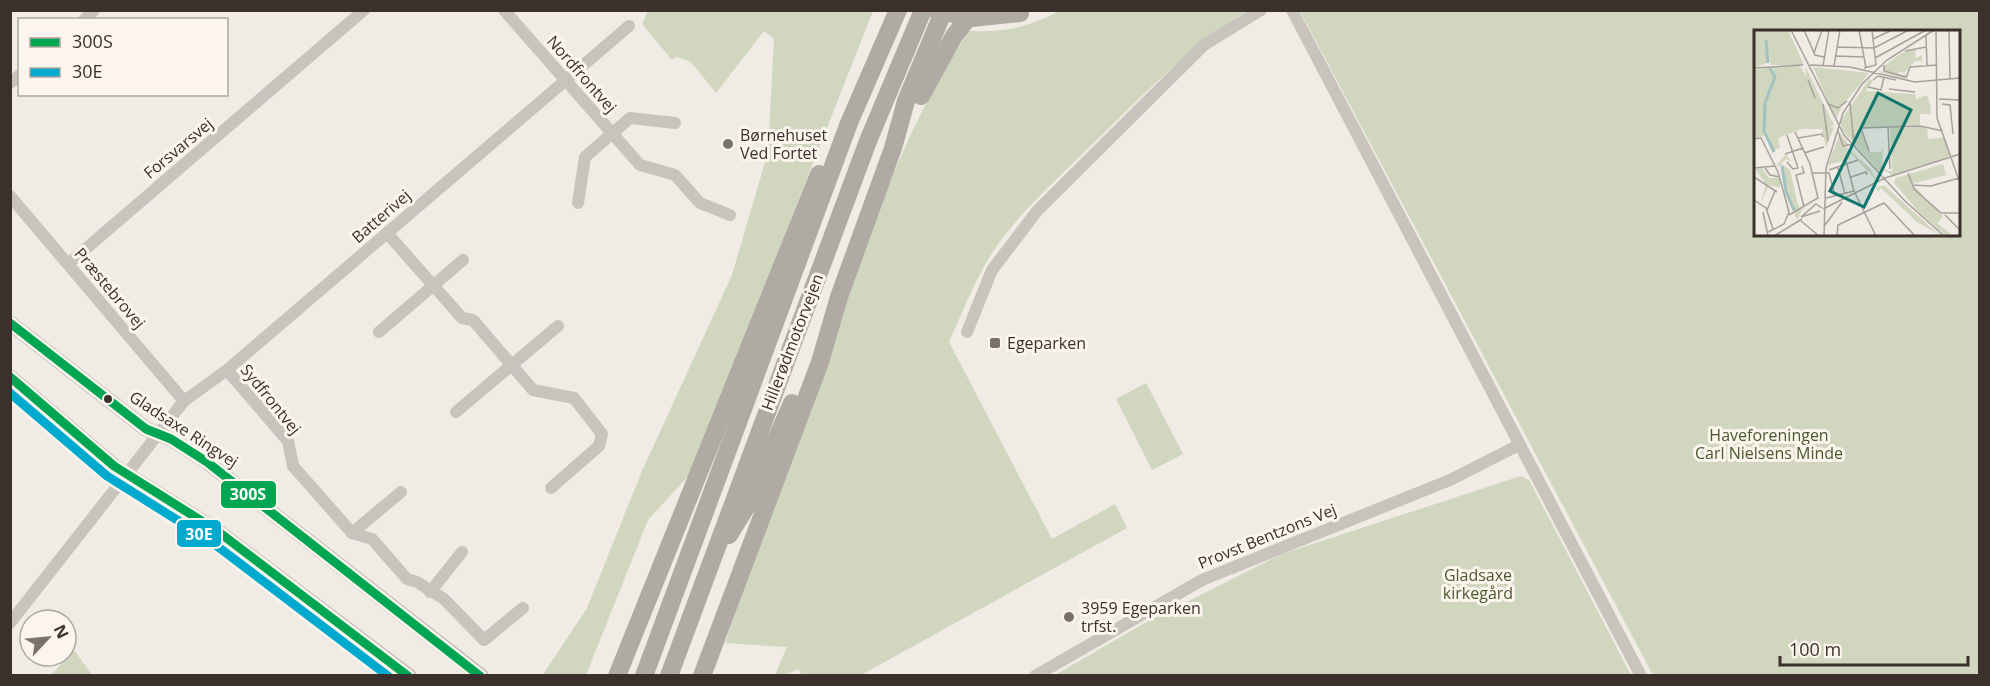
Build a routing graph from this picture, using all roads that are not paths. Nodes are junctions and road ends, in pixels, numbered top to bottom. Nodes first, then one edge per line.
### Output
1 (364, 10) edge
2 (504, 10) edge
3 (898, 10) edge
4 (923, 10) edge
5 (936, 10) edge
6 (944, 10) edge
7 (974, 10) edge
8 (1261, 10) edge
9 (1292, 10) edge
10 (1023, 12) edge
11 (629, 26) dead end
12 (565, 80) junction
13 (675, 123) dead end
14 (849, 123) junction
15 (611, 132) junction
16 (893, 148) junction
17 (10, 196) edge
18 (578, 203) dead end
19 (730, 215) dead end
20 (387, 232) junction
21 (463, 260) dead end
22 (68, 264) junction
23 (433, 286) junction
24 (839, 297) junction
25 (10, 322) edge
26 (558, 326) dead end
27 (379, 332) dead end
28 (967, 332) dead end
29 (512, 365) junction
30 (227, 370) junction
31 (10, 377) edge
32 (184, 401) junction
33 (456, 412) dead end
34 (157, 434) junction
35 (1519, 445) junction
36 (127, 474) junction
37 (552, 488) dead end
38 (401, 492) dead end
39 (352, 534) junction
40 (462, 552) dead end
41 (708, 569) junction
42 (430, 592) junction
43 (523, 608) dead end
44 (10, 623) edge
45 (409, 675) edge
46 (481, 675) edge
47 (617, 675) edge
48 (644, 675) edge
49 (669, 675) edge
50 (702, 675) edge
51 (1035, 675) edge
52 (1641, 675) edge

1 - 22 street, Forsvarsvej
2 - 12 street, Nordfrontvej
3 - 14 highway, Hillerødmotorvejen
4 - 41 highway, Hillerødmotorvejen
5 - 10 highway, bridge
6 - 16 highway
7 - 16 highway
8 - 28 street
9 - 35 street
11 - 12 street, Batterivej
12 - 15 street, Nordfrontvej
12 - 20 street, Batterivej
13 - 15 street, Nordfrontvej
14 - 47 highway
14 - 48 highway, Hillerødmotorvejen
15 - 18 street, Nordfrontvej
15 - 19 street, Nordfrontvej
16 - 24 highway
17 - 22 street, Præstebrovej
20 - 23 street
20 - 30 street, Batterivej
21 - 23 street
22 - 32 street, Præstebrovej
23 - 27 street
23 - 29 street
24 - 41 highway
24 - 50 highway
25 - 34 main road, Gladsaxe Ringvej
26 - 29 street
29 - 33 street
29 - 37 street
30 - 32 street, Batterivej
30 - 39 street, Sydfrontvej
31 - 36 main road
32 - 34 street, Batterivej
34 - 36 street, Batterivej
34 - 46 main road, Gladsaxe Ringvej
35 - 51 street, Provst Bentzons Vej
35 - 52 street
36 - 44 street, Batterivej
36 - 45 main road
38 - 39 street
39 - 42 street, Sydfrontvej
40 - 42 street
41 - 49 highway, Hillerødmotorvejen
42 - 43 street, Sydfrontvej

